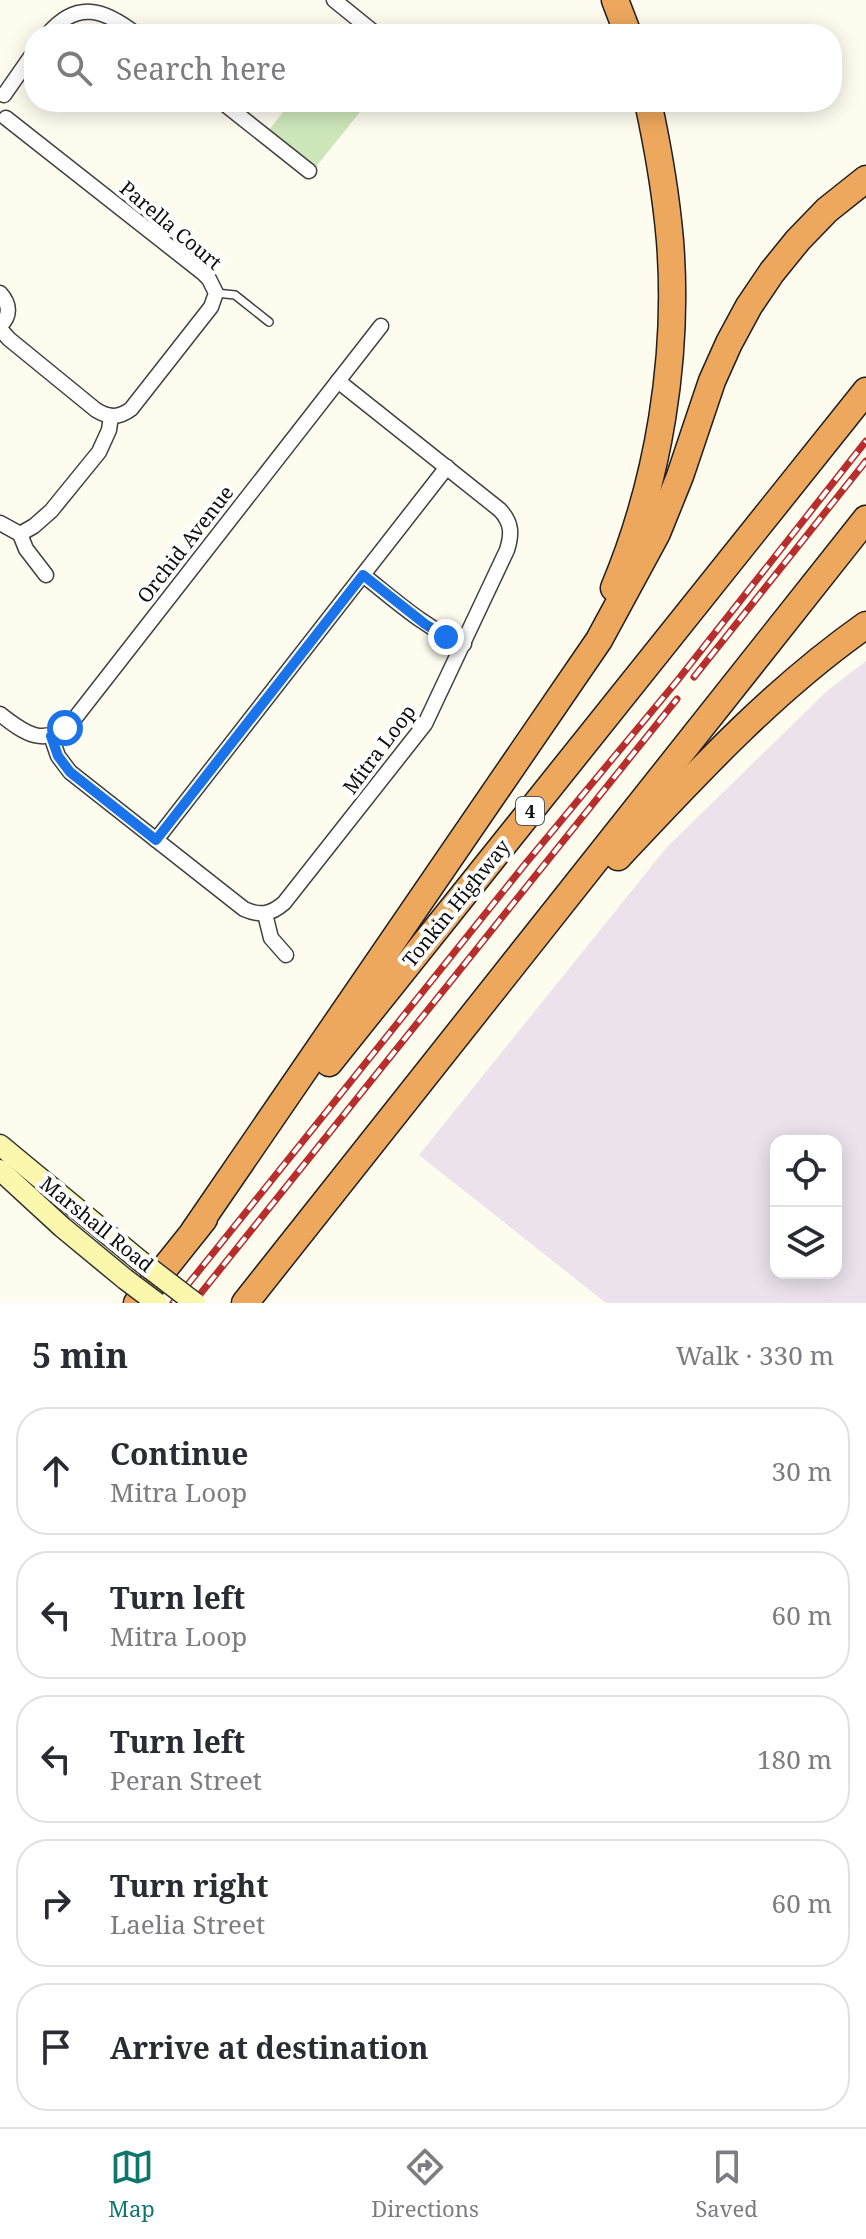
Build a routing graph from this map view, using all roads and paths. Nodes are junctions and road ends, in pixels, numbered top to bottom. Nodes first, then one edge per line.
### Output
1 (334, 0) edge
2 (615, 0) edge
3 (90, 6) edge
4 (56, 24) edge
5 (122, 24) edge
6 (364, 24) edge
7 (624, 24) edge
8 (24, 65) edge
9 (2, 94) edge
10 (235, 112) edge
11 (650, 112) edge
12 (3, 121) edge
13 (309, 171) dead end
14 (866, 179) edge
15 (0, 293) edge
16 (216, 293) junction
17 (269, 322) dead end
18 (381, 326) dead end
19 (0, 327) edge
20 (338, 381) junction
21 (866, 391) edge
22 (111, 416) junction
23 (447, 467) junction
24 (866, 519) edge
25 (0, 523) edge
26 (20, 534) junction
27 (46, 575) dead end
28 (363, 575) junction
29 (866, 625) edge
30 (464, 644) junction
31 (550, 712) junction
32 (0, 714) edge
33 (51, 736) junction
34 (156, 840) junction
35 (265, 914) junction
36 (286, 955) dead end
37 (0, 1145) edge
38 (0, 1170) edge
39 (194, 1231) junction
40 (252, 1293) edge
41 (137, 1303) edge
42 (157, 1303) edge
43 (195, 1303) edge

1 - 6 street
2 - 7 highway
3 - 4 street
3 - 5 street
8 - 9 street
9 - 12 street
10 - 13 street
11 - 31 highway
12 - 16 street, Parella Court
14 - 31 highway
15 - 19 street
16 - 17 lane
16 - 22 street, Parella Court
18 - 20 street, Orchid Avenue
19 - 22 street
20 - 23 street, Mitra Loop
20 - 33 street, Orchid Avenue
21 - 39 highway, Tonkin Highway / 4
22 - 26 street
23 - 28 street
23 - 30 street, Mitra Loop
24 - 40 highway
25 - 26 street
26 - 27 street
28 - 30 street
28 - 34 street
29 - 40 highway
30 - 35 street, Mitra Loop
31 - 39 highway
32 - 33 street
33 - 34 street
34 - 35 street
35 - 36 street
37 - 43 main road, Marshall Road, bridge
38 - 42 main road, Marshall Road, bridge
39 - 41 highway, Tonkin Highway / 4

